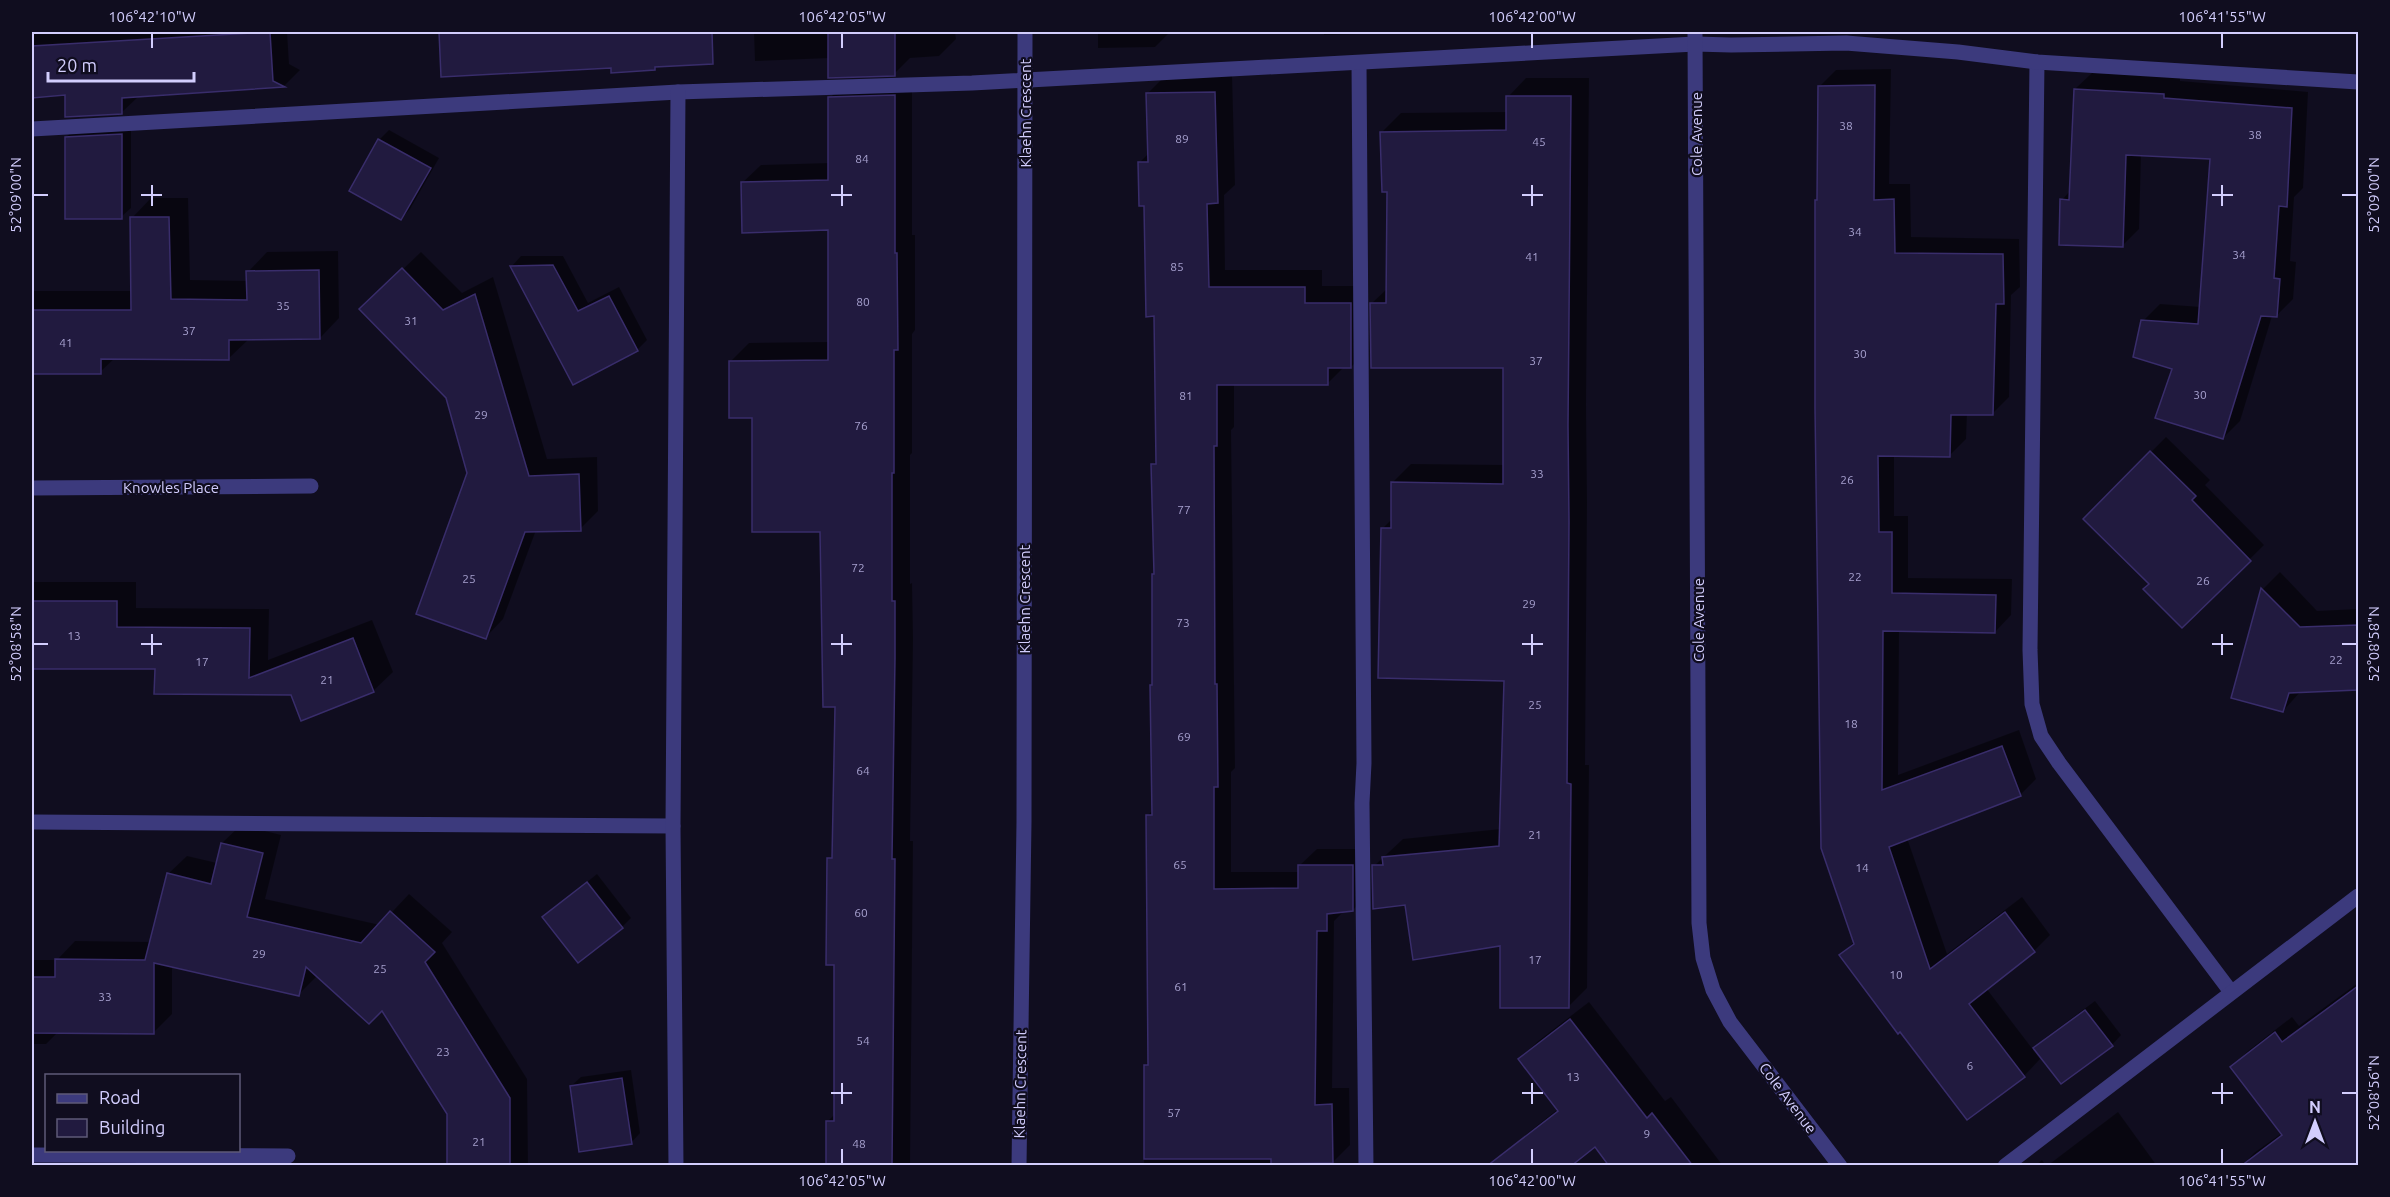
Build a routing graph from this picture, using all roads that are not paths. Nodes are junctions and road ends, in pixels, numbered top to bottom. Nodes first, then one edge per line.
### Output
1 (1025, 32) edge
2 (1695, 38) edge
3 (2037, 62) junction
4 (1359, 63) junction
5 (1025, 80) junction
6 (2358, 82) edge
7 (678, 92) junction
8 (32, 129) edge
9 (311, 486) dead end
10 (32, 488) edge
11 (32, 822) edge
12 (673, 826) junction
13 (2358, 896) edge
14 (2231, 992) junction
15 (32, 1155) edge
16 (288, 1156) dead end
17 (676, 1166) edge
18 (1019, 1166) edge
19 (1366, 1166) edge
20 (1840, 1166) edge
21 (2006, 1166) edge

1 - 5 street, Klaehn Crescent
2 - 3 street
2 - 4 street
2 - 20 street, Cole Avenue
3 - 6 street
3 - 14 street
4 - 5 street
4 - 19 street
5 - 7 street
5 - 18 street, Klaehn Crescent
7 - 8 street
7 - 12 street
9 - 10 street, Knowles Place
11 - 12 street
12 - 17 street
13 - 14 street
14 - 21 street
15 - 16 street

